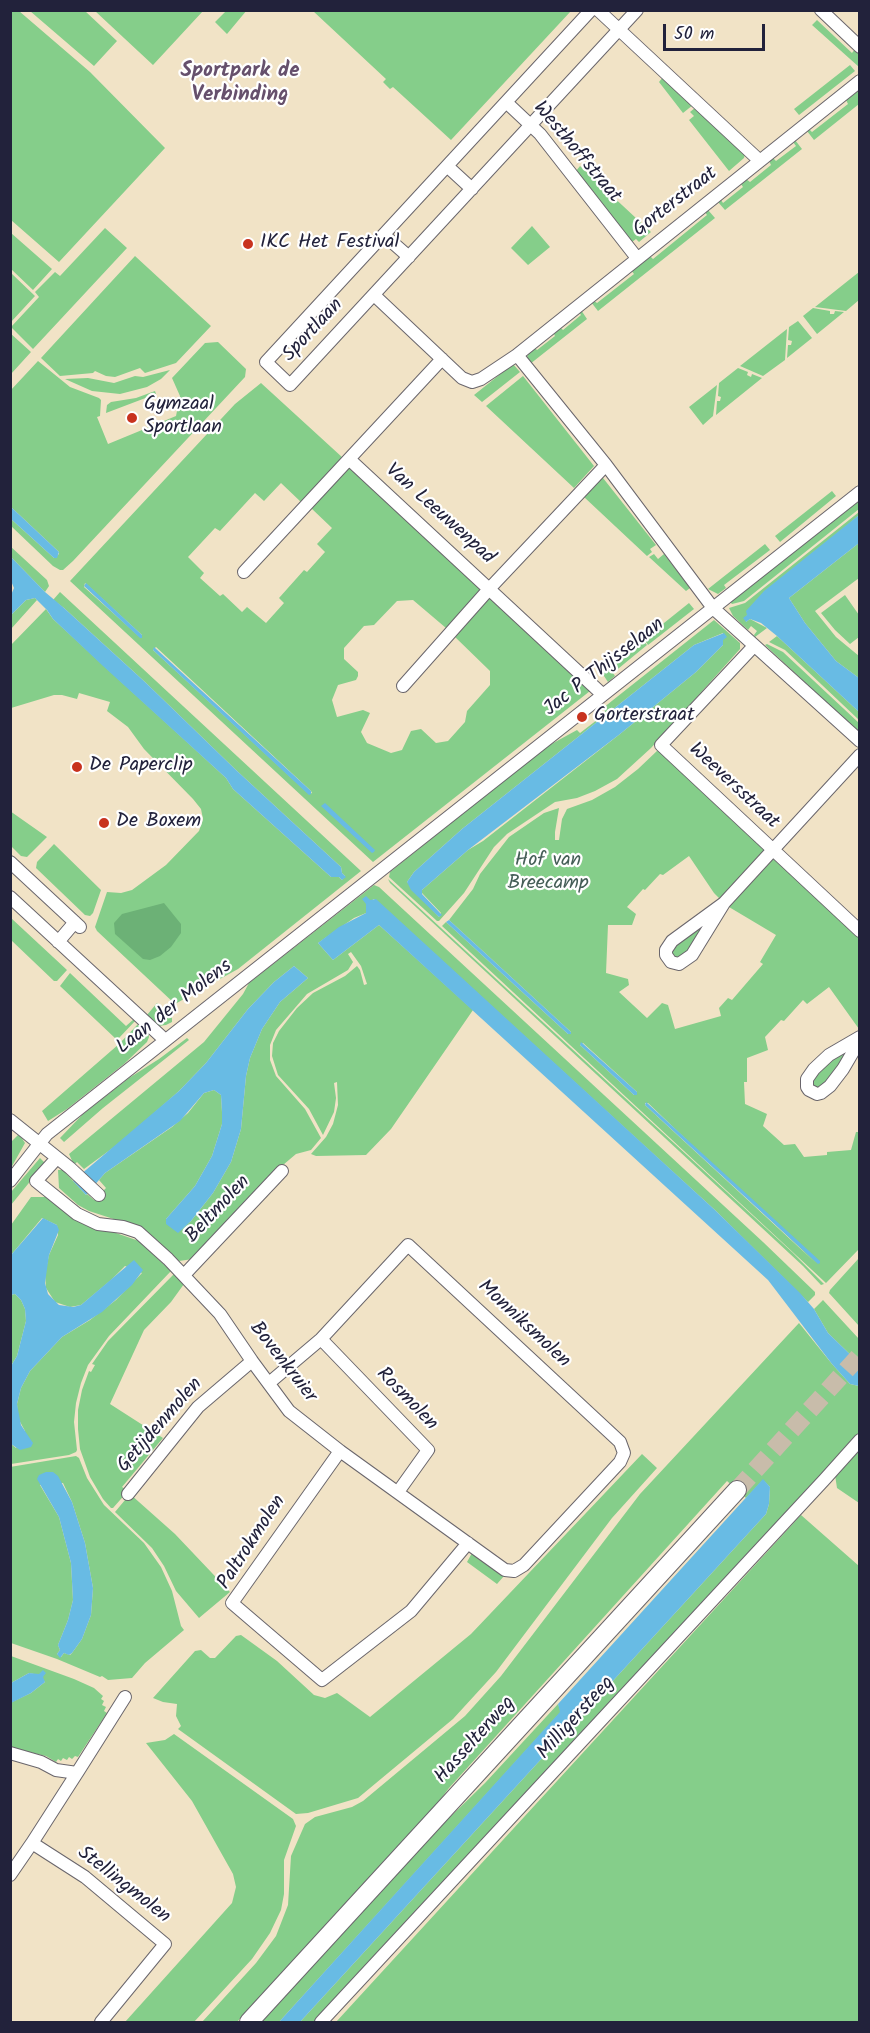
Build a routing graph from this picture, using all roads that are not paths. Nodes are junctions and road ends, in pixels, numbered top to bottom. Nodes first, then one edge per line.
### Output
1 (591, 10) edge
2 (598, 10) edge
3 (637, 10) edge
4 (821, 10) edge
5 (619, 29) junction
6 (860, 47) edge
7 (860, 81) edge
8 (506, 102) junction
9 (531, 124) junction
10 (760, 161) junction
11 (447, 166) junction
12 (472, 189) junction
13 (384, 235) junction
14 (409, 258) junction
15 (637, 258) junction
16 (374, 295) junction
17 (516, 355) junction
18 (442, 358) junction
19 (349, 459) junction
20 (606, 465) junction
21 (860, 492) edge
22 (244, 572) dead end
23 (490, 588) junction
24 (713, 608) junction
25 (754, 645) junction
26 (403, 686) dead end
27 (602, 694) junction
28 (860, 741) edge
29 (860, 756) edge
30 (772, 850) junction
31 (10, 862) edge
32 (374, 876) joint
33 (10, 897) edge
34 (724, 903) junction
35 (860, 931) edge
36 (58, 942) junction
37 (860, 1039) edge
38 (165, 1040) junction
39 (10, 1120) edge
40 (39, 1143) junction
41 (57, 1158) junction
42 (282, 1171) dead end
43 (10, 1180) edge
44 (99, 1195) dead end
45 (184, 1275) junction
46 (321, 1339) junction
47 (252, 1361) junction
48 (268, 1383) junction
49 (860, 1440) edge
50 (340, 1451) junction
51 (737, 1490) tunnel mouth
52 (398, 1492) junction
53 (128, 1494) dead end
54 (468, 1543) junction
55 (505, 1570) joint
56 (125, 1697) dead end
57 (10, 1753) edge
58 (76, 1773) junction
59 (32, 1843) junction
60 (10, 1875) edge
61 (101, 2022) edge
62 (249, 2022) edge
63 (321, 2022) edge

1 - 8 street, Sportlaan
2 - 5 street
3 - 5 street, Sportlaan
4 - 6 street
5 - 9 street, Sportlaan
5 - 10 street
7 - 10 street, Gorterstraat
8 - 9 street, Westhoffstraat
8 - 11 street, Sportlaan
9 - 12 street, Sportlaan
9 - 15 street, Westhoffstraat
10 - 15 street, Gorterstraat
11 - 12 street
11 - 13 street, Sportlaan
12 - 14 street, Sportlaan
13 - 14 street
13 - 16 street, Sportlaan
14 - 16 street, Sportlaan
15 - 17 street, Gorterstraat
16 - 18 street
17 - 18 street, Gorterstraat
17 - 20 street
18 - 19 street
19 - 22 street
19 - 23 street, Van Leeuwenpad
20 - 23 street
20 - 24 street
21 - 24 street, Jac P Thijsselaan
23 - 26 street
23 - 27 street, Van Leeuwenpad
24 - 25 street
24 - 27 street, Jac P Thijsselaan
25 - 28 street
25 - 30 street, Weeversstraat
27 - 32 street, Jac P Thijsselaan
29 - 30 street, Weeversstraat
30 - 34 street, Weeversstraat
30 - 35 street, Weeversstraat
31 - 36 street
32 - 38 street, Laan der Molens
33 - 36 street
34 - 34 street, Weeversstraat
36 - 38 street
37 - 37 street
38 - 40 street, Laan der Molens
39 - 40 street
40 - 41 street
40 - 43 street, Laan der Molens
41 - 44 street
41 - 45 street, Bovenkruier
42 - 45 street, Beltmolen
45 - 47 street, Bovenkruier
46 - 48 street, Monniksmolen
46 - 52 street, Rosmolen
46 - 55 street, Monniksmolen
47 - 48 street, Bovenkruier
47 - 53 street, Getijdenmolen
48 - 50 street, Bovenkruier
49 - 63 street, Milligersteeg
50 - 52 street, Bovenkruier
50 - 54 street, Paltrokmolen
51 - 62 main road, Hasselterweg
52 - 54 street, Bovenkruier
54 - 55 street, Bovenkruier
56 - 58 street
57 - 58 street
58 - 59 street
59 - 60 street
59 - 61 street, Stellingmolen

